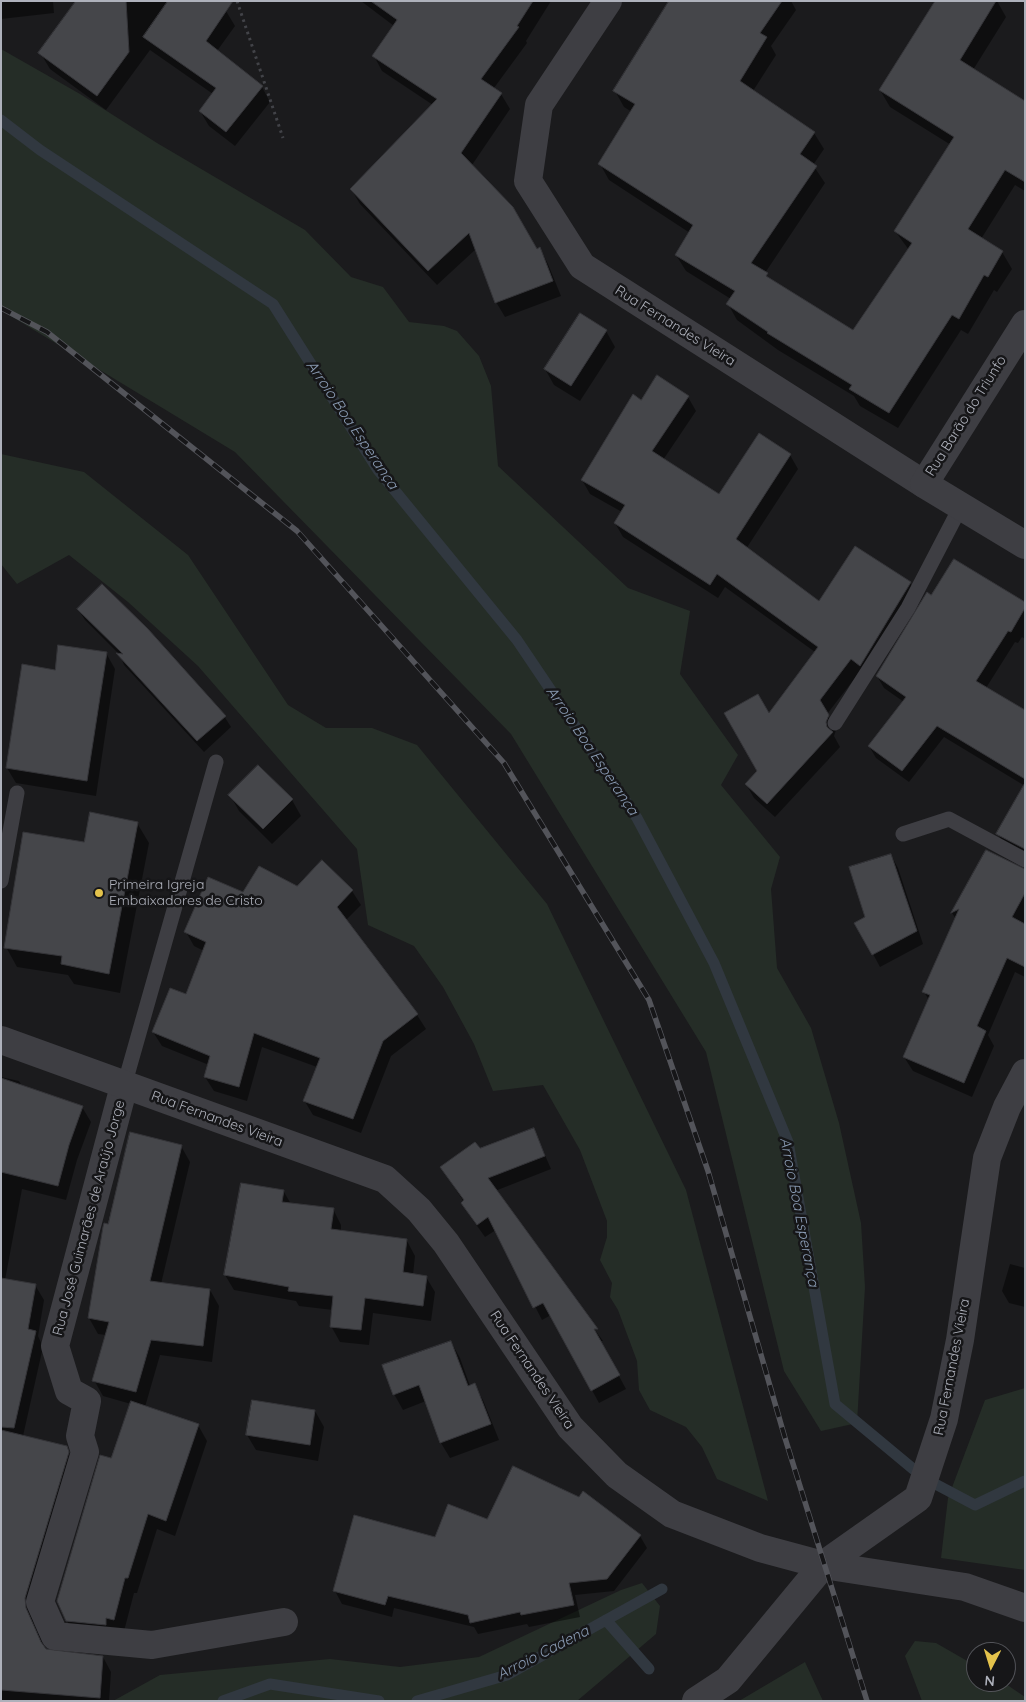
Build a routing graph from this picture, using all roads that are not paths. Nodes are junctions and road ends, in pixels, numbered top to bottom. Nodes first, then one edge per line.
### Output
1 (608, 1) edge
2 (1025, 324) edge
3 (924, 484) junction
4 (961, 506) junction
5 (1025, 545) edge
6 (835, 723) dead end
7 (216, 762) dead end
8 (17, 793) dead end
9 (903, 834) dead end
10 (1025, 860) edge
11 (1, 881) edge
12 (1, 1040) edge
13 (1025, 1073) edge
14 (124, 1086) junction
15 (823, 1565) junction
16 (1025, 1608) edge
17 (284, 1622) dead end
18 (696, 1701) edge

1 - 3 street, Rua Fernandes Vieira
2 - 3 street, Rua Barão do Triunfo
3 - 4 street, Rua Fernandes Vieira
4 - 5 street, Rua Fernandes Vieira
4 - 6 lane
7 - 14 lane
8 - 11 lane
9 - 10 lane
12 - 14 street, Rua Fernandes Vieira
13 - 15 street, Rua Fernandes Vieira
14 - 15 street, Rua Fernandes Vieira
14 - 17 street, Rua José Guimarães de Araújo Jorge
15 - 16 street
15 - 18 street

